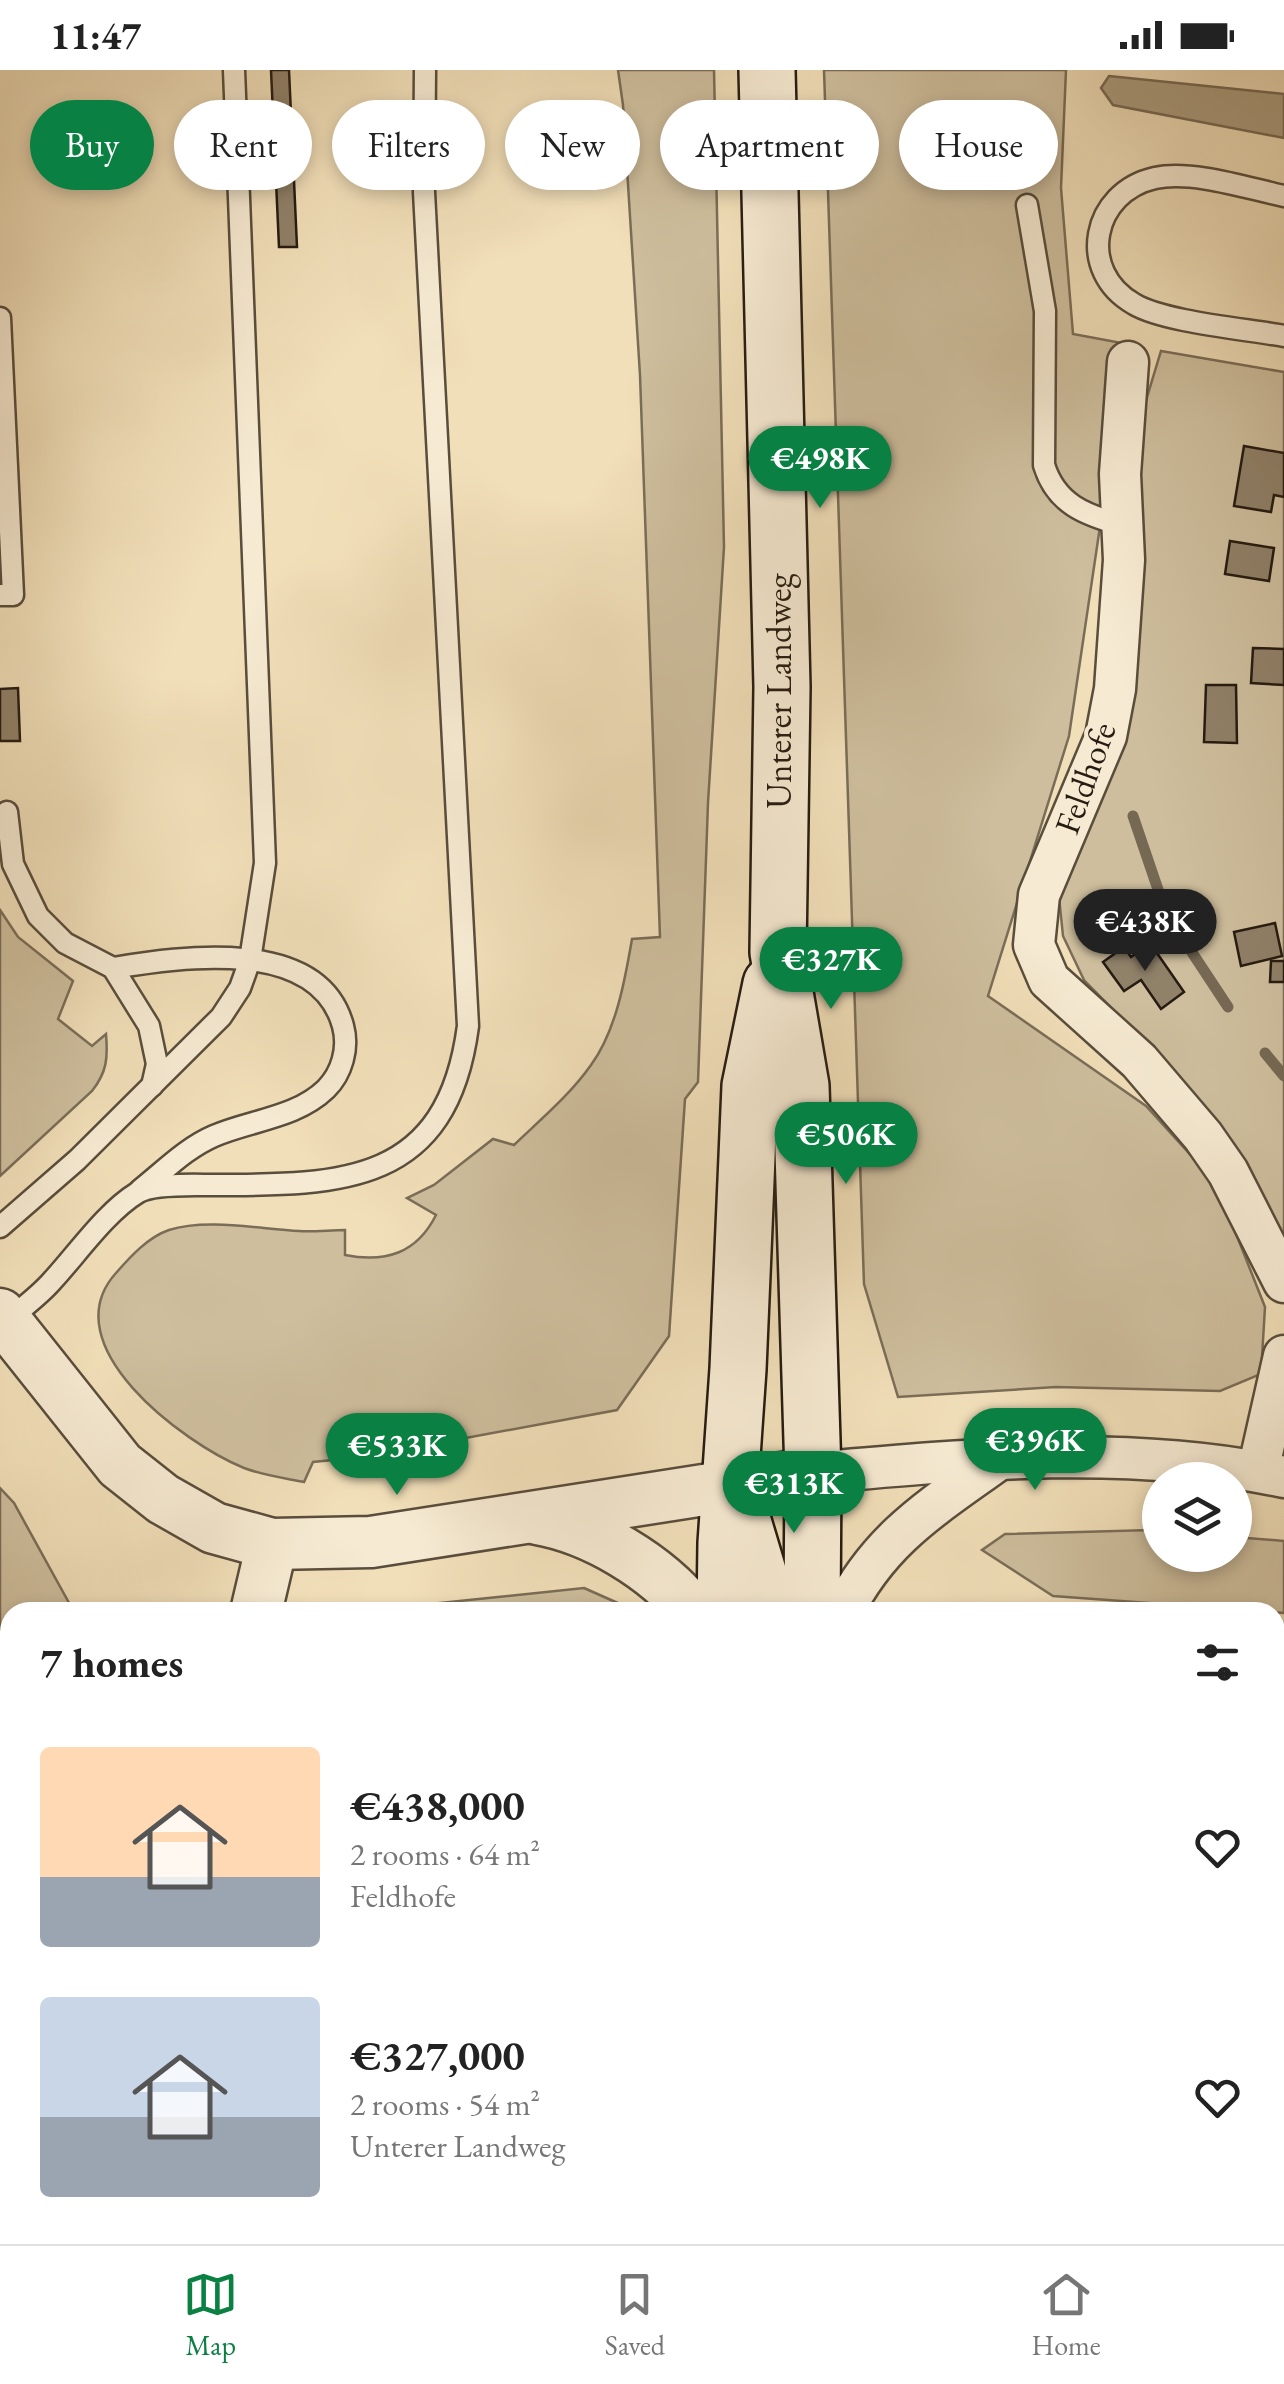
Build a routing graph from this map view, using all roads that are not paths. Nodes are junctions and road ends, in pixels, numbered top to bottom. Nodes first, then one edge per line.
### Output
1 (234, 70) edge
2 (425, 70) edge
3 (767, 70) edge
4 (1284, 196) edge
5 (1026, 205) dead end
6 (0, 318) edge
7 (1284, 336) edge
8 (1128, 362) dead end
9 (1122, 526) junction
10 (0, 595) edge
11 (7, 812) dead end
12 (778, 952) junction
13 (250, 960) junction
14 (112, 968) junction
15 (152, 1087) junction
16 (139, 1191) junction
17 (0, 1227) edge
18 (1284, 1282) edge
19 (3, 1318) edge
20 (1284, 1356) edge
21 (1000, 1459) junction
22 (813, 1473) junction
23 (1271, 1474) edge
24 (730, 1484) junction
25 (528, 1518) junction
26 (272, 1544) junction
27 (258, 1602) edge
28 (682, 1602) edge
29 (725, 1602) edge
30 (767, 1602) edge
31 (812, 1602) edge
32 (849, 1602) edge

1 - 13 lane
2 - 16 lane
3 - 12 main road, Unterer Landweg
4 - 7 lane
5 - 9 lane
6 - 10 lane
8 - 9 street, Feldhofe
9 - 18 street, Feldhofe
11 - 14 lane
12 - 22 main road, Unterer Landweg
12 - 24 main road, Unterer Landweg
13 - 14 lane
13 - 15 lane
13 - 16 lane
14 - 15 lane
15 - 17 lane
16 - 19 lane
19 - 26 street
20 - 23 street
21 - 22 street
21 - 23 street
21 - 32 street
22 - 24 street
22 - 31 main road, Unterer Landweg
24 - 25 street
24 - 29 main road, Unterer Landweg
24 - 30 main road
25 - 26 street
25 - 28 street
26 - 27 street

